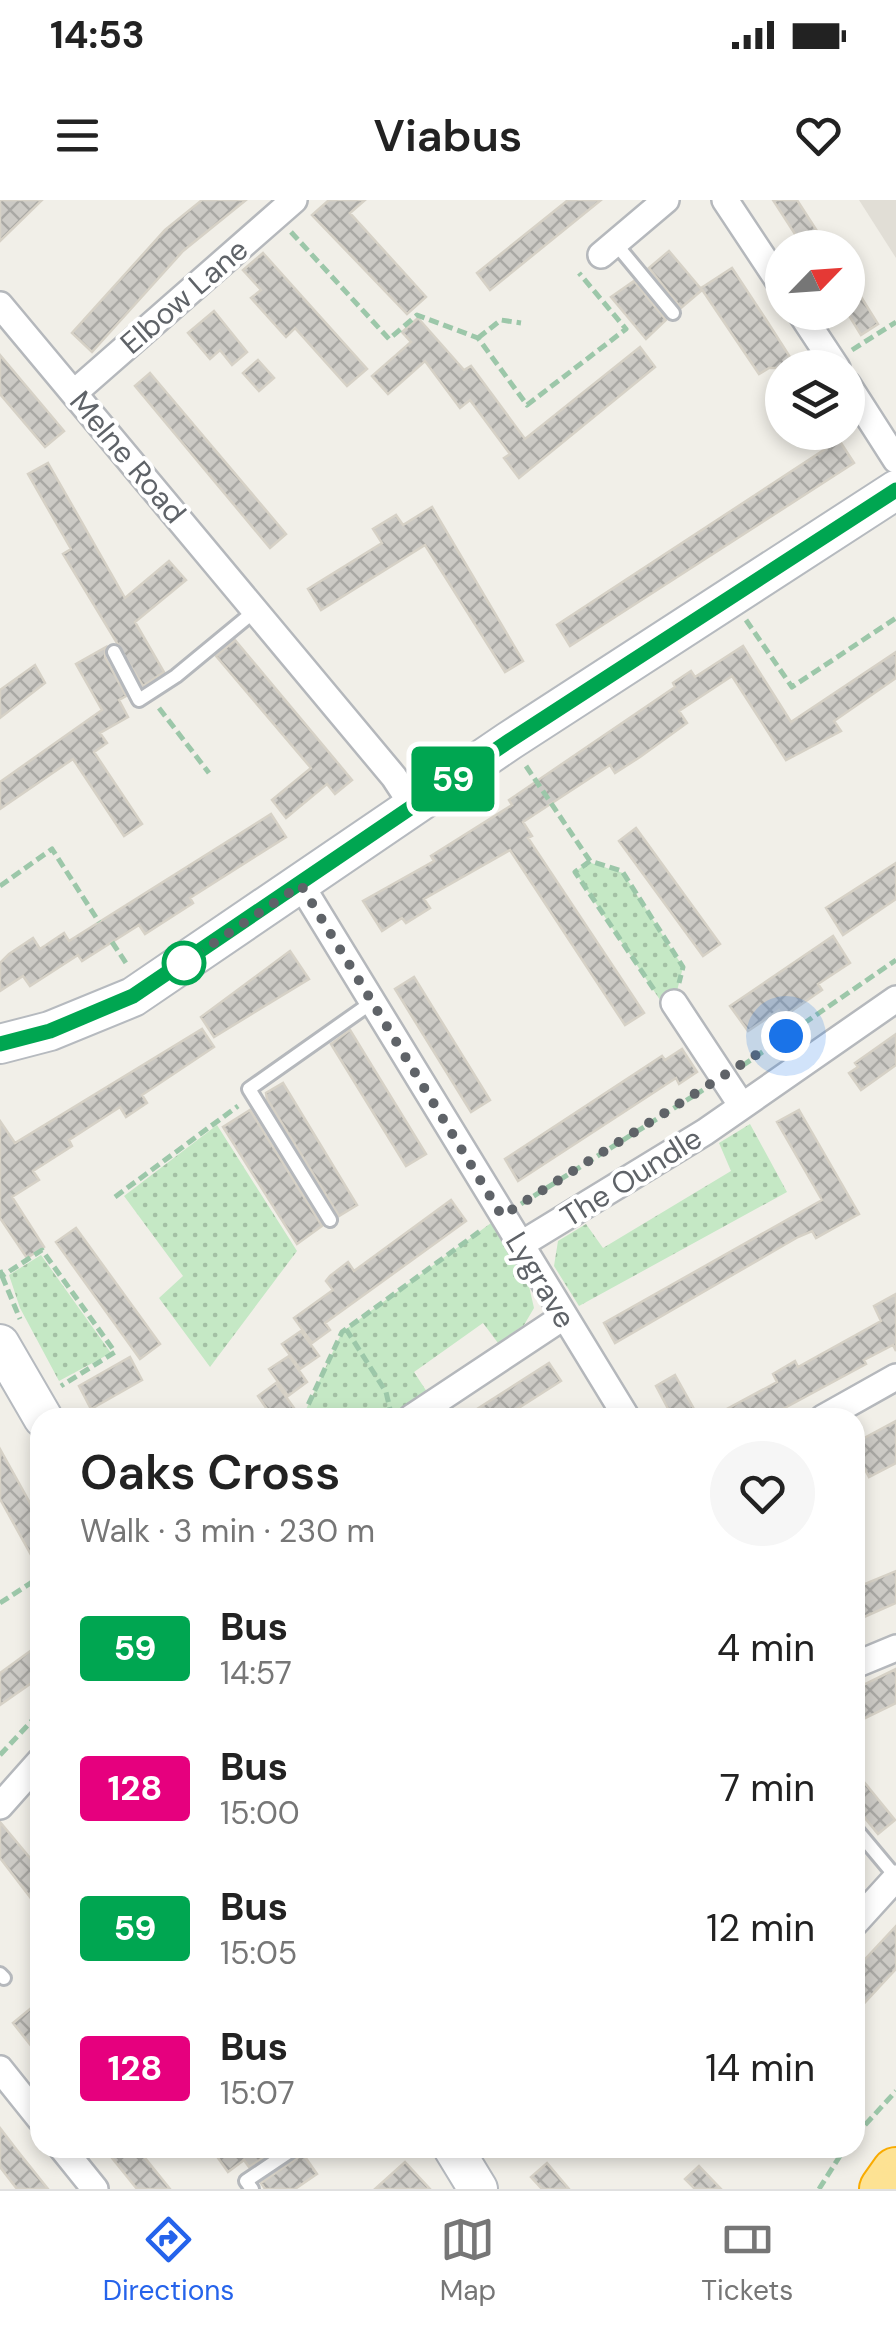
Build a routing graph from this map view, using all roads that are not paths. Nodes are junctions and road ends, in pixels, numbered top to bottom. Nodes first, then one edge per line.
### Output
1 (666, 200) edge
2 (725, 200) edge
3 (285, 208) edge
4 (608, 249) joint
5 (765, 260) edge
6 (3, 313) edge
7 (674, 313) dead end
8 (75, 392) junction
9 (865, 412) edge
10 (896, 460) edge
11 (896, 490) edge
12 (256, 610) junction
13 (114, 652) dead end
14 (413, 806) junction
15 (301, 885) junction
16 (896, 999) edge
17 (371, 1002) junction
18 (674, 1004) road end
19 (0, 1044) edge
20 (742, 1106) junction
21 (330, 1220) dead end
22 (520, 1245) junction
23 (563, 1317) junction
24 (0, 1346) edge
25 (896, 1377) edge
26 (53, 1408) edge
27 (426, 1408) edge
28 (621, 1408) edge
29 (841, 1408) edge
30 (896, 1648) edge
31 (865, 1661) edge
32 (30, 1772) edge
33 (0, 1806) edge
34 (865, 1840) edge
35 (896, 1878) edge
36 (865, 1912) edge
37 (0, 2069) edge
38 (30, 2106) edge
39 (70, 2158) edge
40 (281, 2158) edge
41 (460, 2158) edge
42 (896, 2172) edge
43 (95, 2189) edge
44 (252, 2189) edge
45 (478, 2189) edge
46 (884, 2189) edge

1 - 4 street
2 - 5 street
3 - 8 street, Elbow Lane
4 - 7 lane
6 - 8 street, Melne Road
8 - 12 street, Melne Road
9 - 10 street
11 - 14 street
12 - 13 lane
12 - 14 street, Melne Road
14 - 15 street
15 - 17 street, Lygrave
15 - 19 street
16 - 20 street, The Oundle
17 - 21 lane
17 - 22 street, Lygrave
18 - 20 street
20 - 22 street, The Oundle
22 - 23 street, Lygrave
23 - 27 street
23 - 28 street, Lygrave
24 - 26 street
25 - 29 street
30 - 31 street
32 - 33 street
34 - 35 lane
35 - 36 street
37 - 38 street
39 - 43 street
40 - 44 lane
41 - 45 street
42 - 46 highway

